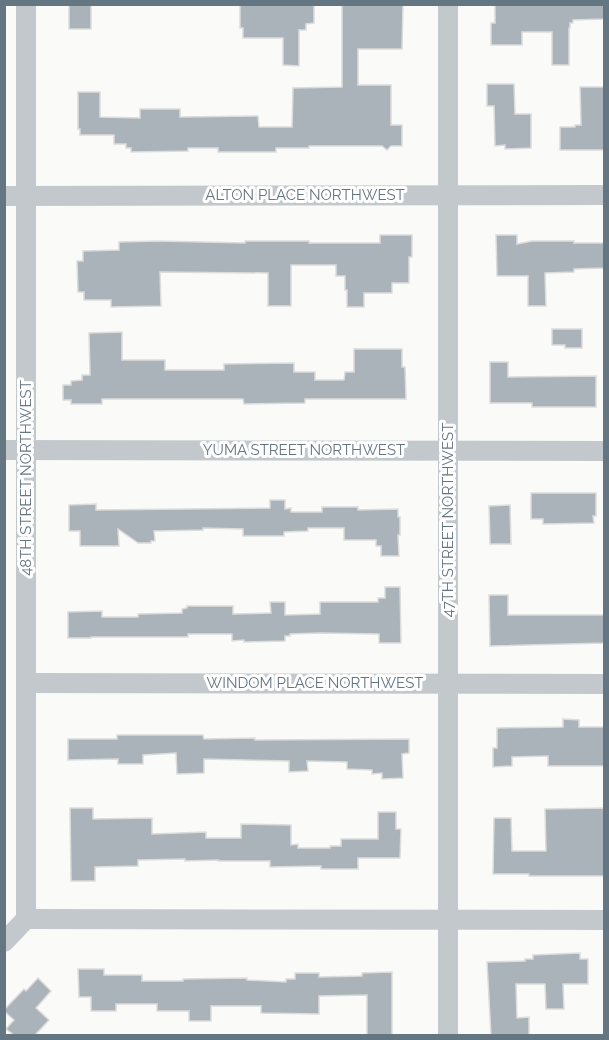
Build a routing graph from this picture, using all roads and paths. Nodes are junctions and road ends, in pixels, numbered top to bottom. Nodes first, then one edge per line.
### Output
1 (26, 4) edge
2 (448, 4) edge
3 (448, 195) junction
4 (604, 195) edge
5 (4, 196) edge
6 (26, 196) junction
7 (4, 450) edge
8 (26, 450) junction
9 (448, 451) junction
10 (604, 451) edge
11 (26, 683) junction
12 (448, 683) junction
13 (604, 684) edge
14 (26, 919) junction
15 (448, 920) junction
16 (604, 920) edge
17 (4, 942) edge
18 (448, 1035) edge

1 - 6 street, 48TH STREET NORTHWEST
2 - 3 street, 47TH STREET NORTHWEST
3 - 4 street, ALTON PLACE NORTHWEST
3 - 6 street, ALTON PLACE NORTHWEST
3 - 9 street, 47TH STREET NORTHWEST
5 - 6 street, ALTON PLACE NORTHWEST
6 - 8 street, 48TH STREET NORTHWEST
7 - 8 street, YUMA STREET NORTHWEST
8 - 9 street, YUMA STREET NORTHWEST
8 - 11 street, 48TH STREET NORTHWEST
9 - 10 street, YUMA STREET NORTHWEST
9 - 12 street, 47TH STREET NORTHWEST
11 - 12 street, WINDOM PLACE NORTHWEST
11 - 14 street, 48TH STREET NORTHWEST
12 - 13 street, WINDOM PLACE NORTHWEST
12 - 15 street, 47TH STREET NORTHWEST
14 - 15 street
14 - 17 street
15 - 16 street
15 - 18 street, 47TH STREET NORTHWEST

